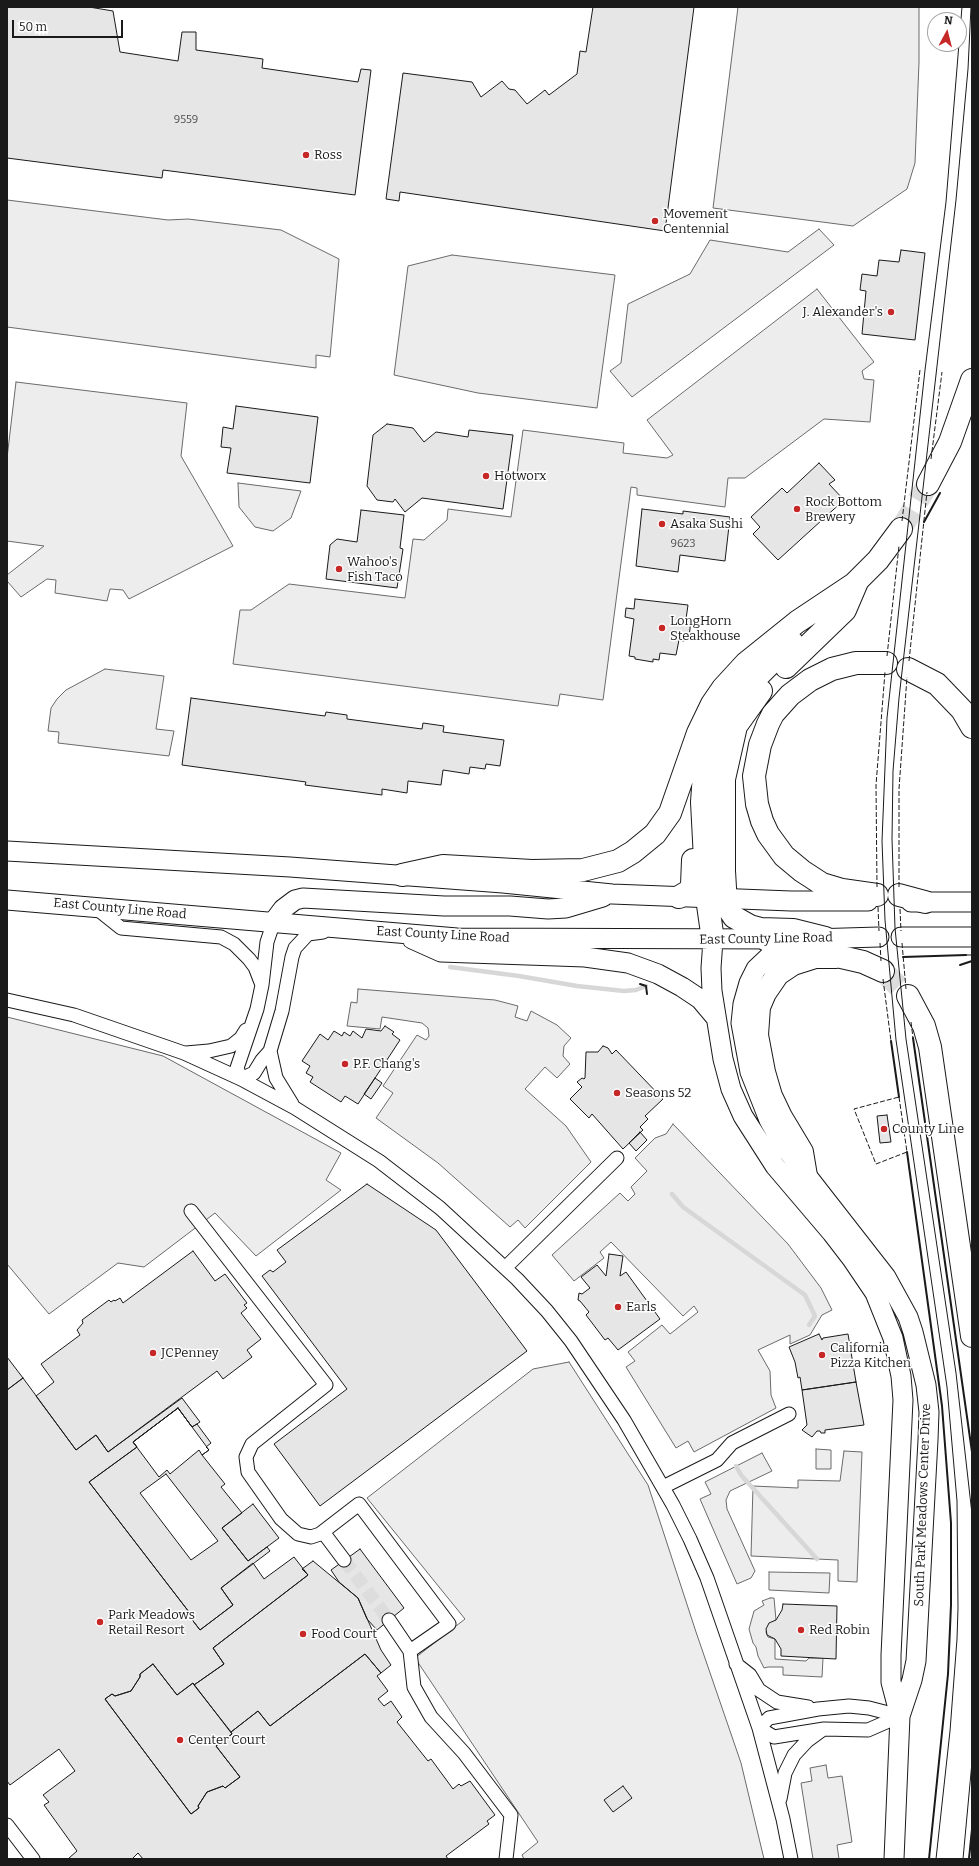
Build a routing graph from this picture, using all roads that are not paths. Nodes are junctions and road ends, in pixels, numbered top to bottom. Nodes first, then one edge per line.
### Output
1 (972, 380) edge
2 (928, 484) tunnel mouth
3 (901, 529) tunnel mouth
4 (857, 582) junction
5 (793, 641) junction
6 (886, 663) dead end
7 (908, 669) dead end
8 (972, 727) edge
9 (7, 850) edge
10 (402, 875) junction
11 (612, 894) junction
12 (679, 897) junction
13 (716, 898) junction
14 (877, 898) joint
15 (899, 898) dead end
16 (7, 900) edge
17 (925, 902) joint
18 (972, 902) edge
19 (94, 907) junction
20 (274, 922) junction
21 (353, 930) junction
22 (400, 934) junction
23 (879, 937) dead end
24 (901, 937) dead end
25 (972, 937) edge
26 (713, 940) junction
27 (766, 940) junction
28 (791, 946) junction
29 (830, 947) junction
30 (882, 971) tunnel mouth
31 (262, 985) junction
32 (908, 996) tunnel mouth
33 (7, 1000) edge
34 (257, 1009) junction
35 (716, 1018) junction
36 (270, 1051) junction
37 (184, 1053) junction
38 (241, 1079) junction
39 (296, 1108) junction
40 (617, 1158) dead end
41 (806, 1176) junction
42 (191, 1211) dead end
43 (505, 1268) junction
44 (972, 1336) edge
45 (789, 1414) dead end
46 (663, 1487) junction
47 (323, 1532) junction
48 (344, 1560) tunnel mouth
49 (389, 1620) tunnel mouth
50 (410, 1651) junction
51 (736, 1664) junction
52 (818, 1708) junction
53 (900, 1716) junction
54 (759, 1728) junction
55 (824, 1729) junction
56 (779, 1802) junction
57 (7, 1825) edge
58 (33, 1859) edge
59 (506, 1859) edge
60 (791, 1859) edge
61 (894, 1859) edge

1 - 2 highway
3 - 4 highway
4 - 5 highway
4 - 10 highway
4 - 13 highway
5 - 12 highway
5 - 13 highway
6 - 14 highway
7 - 8 highway
9 - 10 main road
10 - 11 main road
11 - 12 main road
11 - 20 main road
12 - 13 main road
13 - 14 main road
13 - 26 highway
13 - 29 highway
15 - 17 highway
16 - 19 main road, East County Line Road
17 - 18 main road
19 - 20 main road, East County Line Road
19 - 31 street
20 - 21 main road, East County Line Road
20 - 31 street
21 - 22 main road, East County Line Road
21 - 36 street
22 - 26 main road, East County Line Road
22 - 35 main road
23 - 29 main road, East County Line Road
24 - 25 main road
26 - 27 main road, East County Line Road
26 - 35 main road, South Park Meadows Center Drive
27 - 28 highway
27 - 29 main road, East County Line Road
28 - 29 highway
28 - 41 main road, South Park Meadows Center Drive
29 - 30 highway
29 - 41 highway
31 - 34 street
32 - 44 highway
33 - 37 street
34 - 37 street
34 - 38 street
35 - 53 main road, South Park Meadows Center Drive
36 - 38 street
36 - 39 street
37 - 38 street
38 - 39 street
39 - 43 street
40 - 43 street
41 - 53 main road, South Park Meadows Center Drive
42 - 47 street
43 - 46 street
45 - 46 street
46 - 51 street
47 - 48 street
47 - 50 street
49 - 50 street
50 - 59 street
51 - 52 street
51 - 54 street
52 - 53 street
52 - 54 street
53 - 55 street
53 - 61 main road, South Park Meadows Center Drive
54 - 55 street
54 - 56 street
55 - 56 street
56 - 60 street
57 - 58 street

